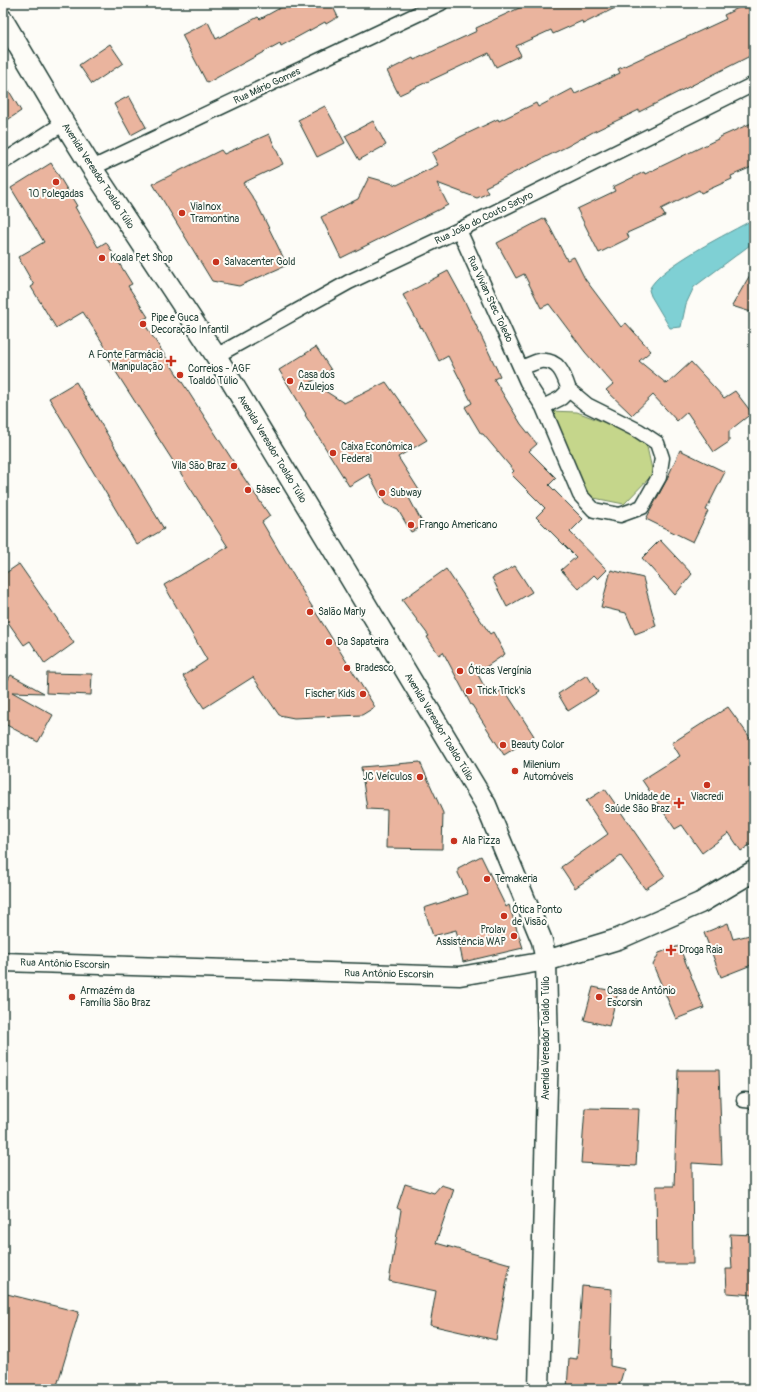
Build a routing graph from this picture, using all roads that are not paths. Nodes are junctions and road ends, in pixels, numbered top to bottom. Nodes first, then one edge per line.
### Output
1 (441, 3) edge
2 (3, 20) edge
3 (754, 84) edge
4 (64, 123) junction
5 (3, 162) edge
6 (92, 168) junction
7 (459, 230) junction
8 (216, 356) junction
9 (521, 368) junction
10 (569, 390) junction
11 (543, 406) junction
12 (754, 871) edge
13 (546, 961) junction
14 (3, 962) edge
15 (539, 1389) edge

1 - 6 street, Rua Mário Gomes
2 - 4 main road, Avenida Vereador Toaldo Túlio
3 - 7 street, Rua João do Couto Satyro
4 - 5 street
4 - 6 main road, Avenida Vereador Toaldo Túlio
6 - 8 main road, Avenida Vereador Toaldo Túlio
7 - 8 street, Rua João do Couto Satyro
7 - 9 street, Rua Vivian Stec Toledo
8 - 13 main road, Avenida Vereador Toaldo Túlio
9 - 10 street, Rua Vivian Stec Toledo
9 - 11 street, Rua Vivian Stec Toledo
10 - 11 street
10 - 11 street, Rua Vivian Stec Toledo
12 - 13 main road, Rua Antônio Escorsin
13 - 14 street, Rua Antônio Escorsin
13 - 15 main road, Avenida Vereador Toaldo Túlio

